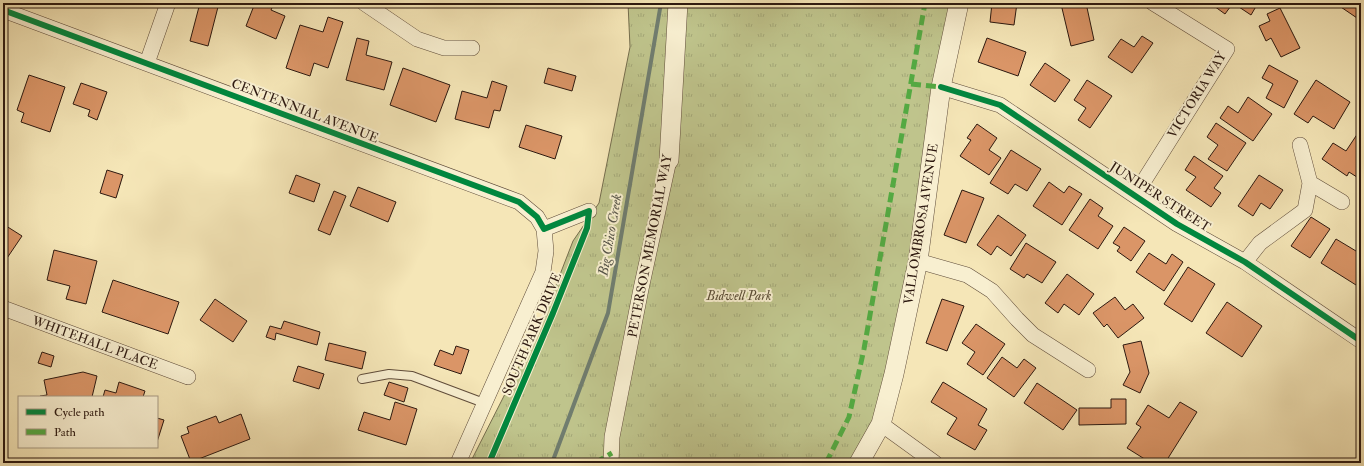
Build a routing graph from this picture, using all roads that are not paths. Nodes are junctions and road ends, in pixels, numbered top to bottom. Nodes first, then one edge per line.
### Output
1 (168, 3) edge
2 (364, 3) edge
3 (678, 3) edge
4 (959, 3) edge
5 (1153, 3) edge
6 (3, 10) edge
7 (472, 48) dead end
8 (147, 63) junction
9 (941, 88) junction
10 (1300, 144) dead end
11 (669, 160) joint
12 (1310, 183) junction
13 (1135, 195) junction
14 (1342, 202) dead end
15 (589, 211) dead end
16 (544, 229) junction
17 (918, 261) junction
18 (1245, 262) junction
19 (3, 308) edge
20 (1361, 341) edge
21 (1088, 370) dead end
22 (188, 377) dead end
23 (362, 379) dead end
24 (484, 403) junction
25 (881, 424) junction
26 (458, 463) edge
27 (611, 463) edge
28 (859, 463) edge
29 (935, 463) edge

1 - 8 street
2 - 7 street
3 - 11 street, PETERSON MEMORIAL WAY
4 - 9 street, VALLOMBROSA AVENUE
5 - 13 street, VICTORIA WAY
6 - 8 street, CENTENNIAL AVENUE
8 - 16 street, CENTENNIAL AVENUE
9 - 13 street, JUNIPER STREET
9 - 17 street, VALLOMBROSA AVENUE
10 - 12 street
11 - 27 street, PETERSON MEMORIAL WAY
12 - 14 street
12 - 18 street
13 - 18 street, JUNIPER STREET
15 - 16 street
16 - 24 street, CENTENNIAL AVENUE
17 - 21 street
17 - 25 street, VALLOMBROSA AVENUE
18 - 20 street, JUNIPER STREET
19 - 22 street, WHITEHALL PLACE
23 - 24 lane
24 - 26 street, CENTENNIAL AVENUE
25 - 28 street, VALLOMBROSA AVENUE
25 - 29 street

